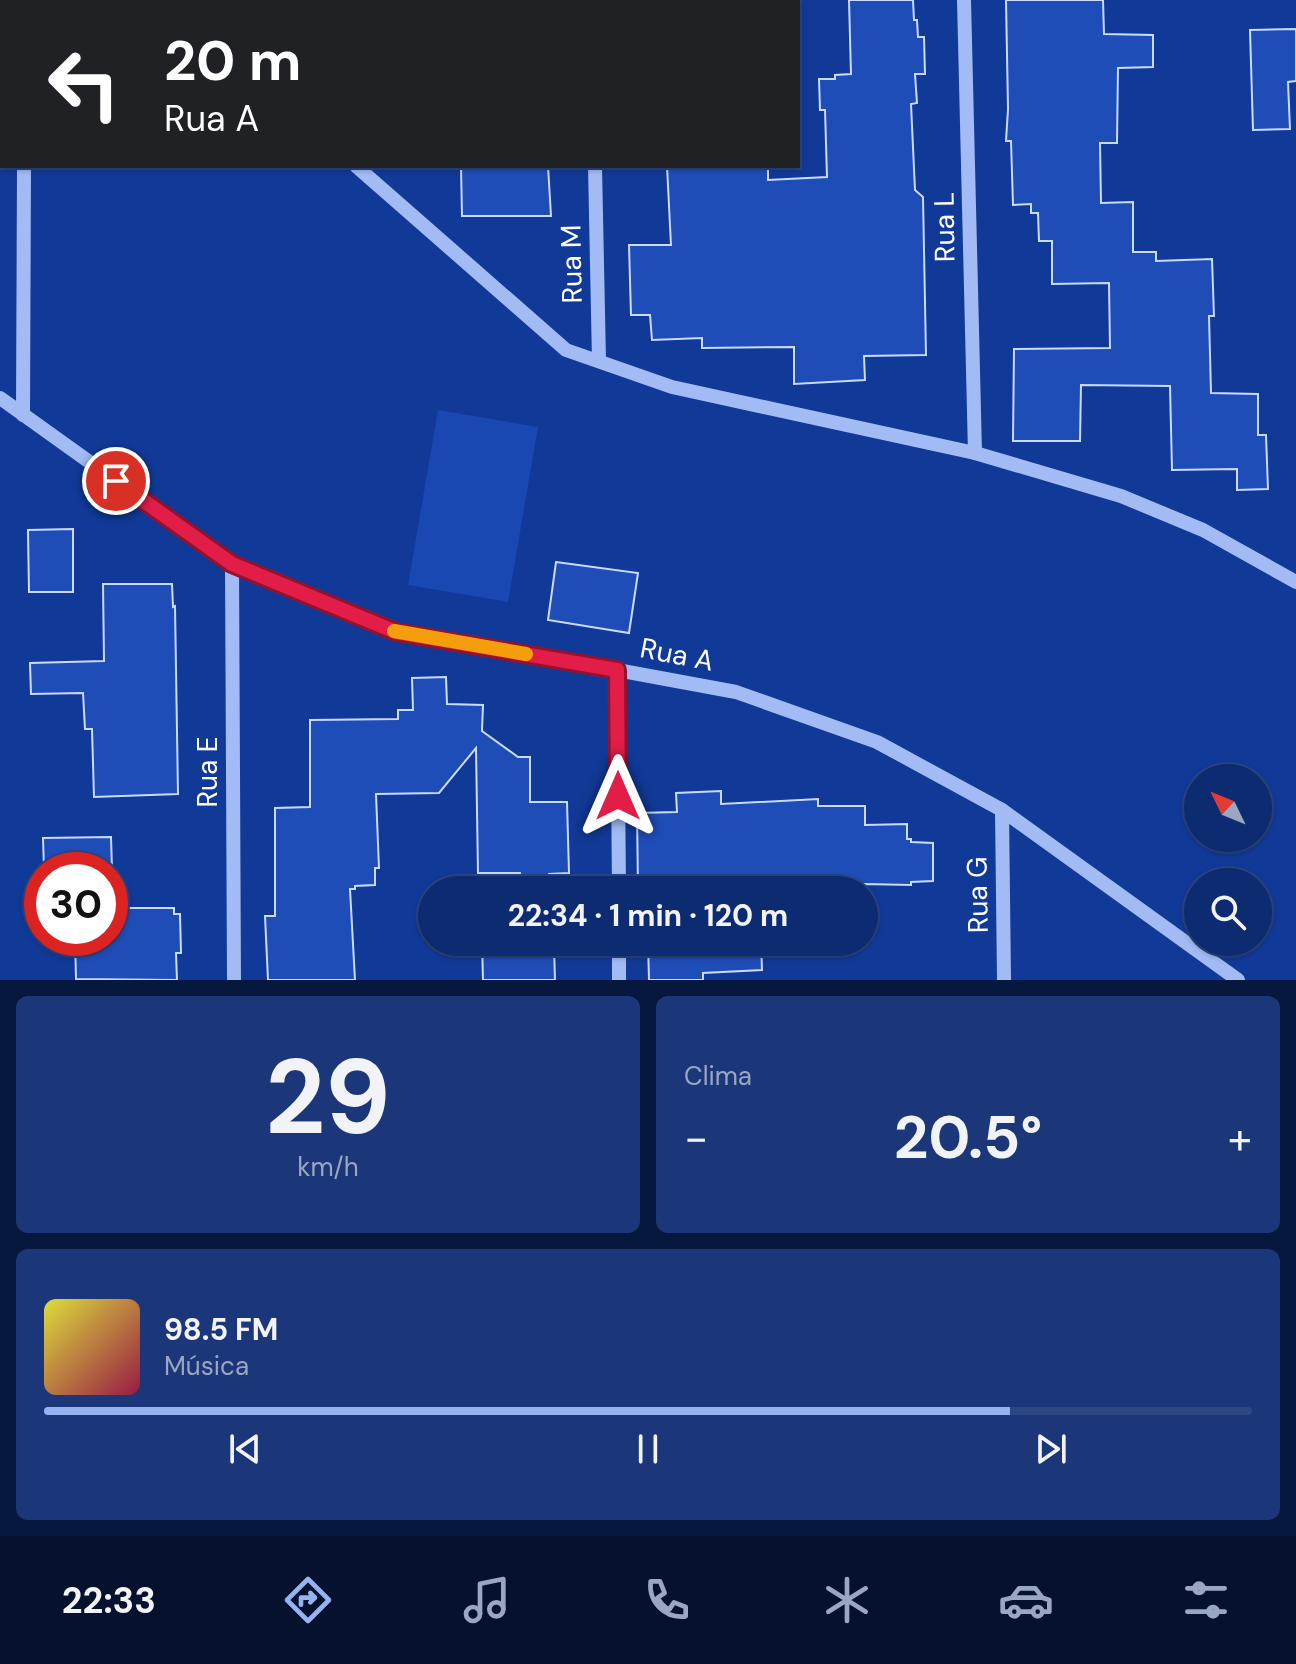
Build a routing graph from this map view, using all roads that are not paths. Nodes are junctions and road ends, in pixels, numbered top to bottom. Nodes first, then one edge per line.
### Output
1 (964, 0) edge
2 (24, 168) edge
3 (358, 168) edge
4 (595, 168) edge
5 (599, 361) junction
6 (0, 398) edge
7 (23, 415) junction
8 (975, 453) junction
9 (232, 564) junction
10 (1296, 582) edge
11 (617, 670) junction
12 (1002, 810) junction
13 (619, 876) edge
14 (619, 956) edge
15 (234, 980) edge
16 (619, 980) edge
17 (1004, 980) edge
18 (1238, 980) edge

1 - 8 street, Rua L
2 - 7 street
3 - 5 street
4 - 5 street, Rua M
5 - 8 street
6 - 7 street, Rua A
7 - 9 street, Rua A
8 - 10 street
9 - 11 street, Rua A
9 - 15 street, Rua E
11 - 12 street, Rua A
11 - 13 street
12 - 17 street, Rua G
12 - 18 street, Rua A
14 - 16 street

